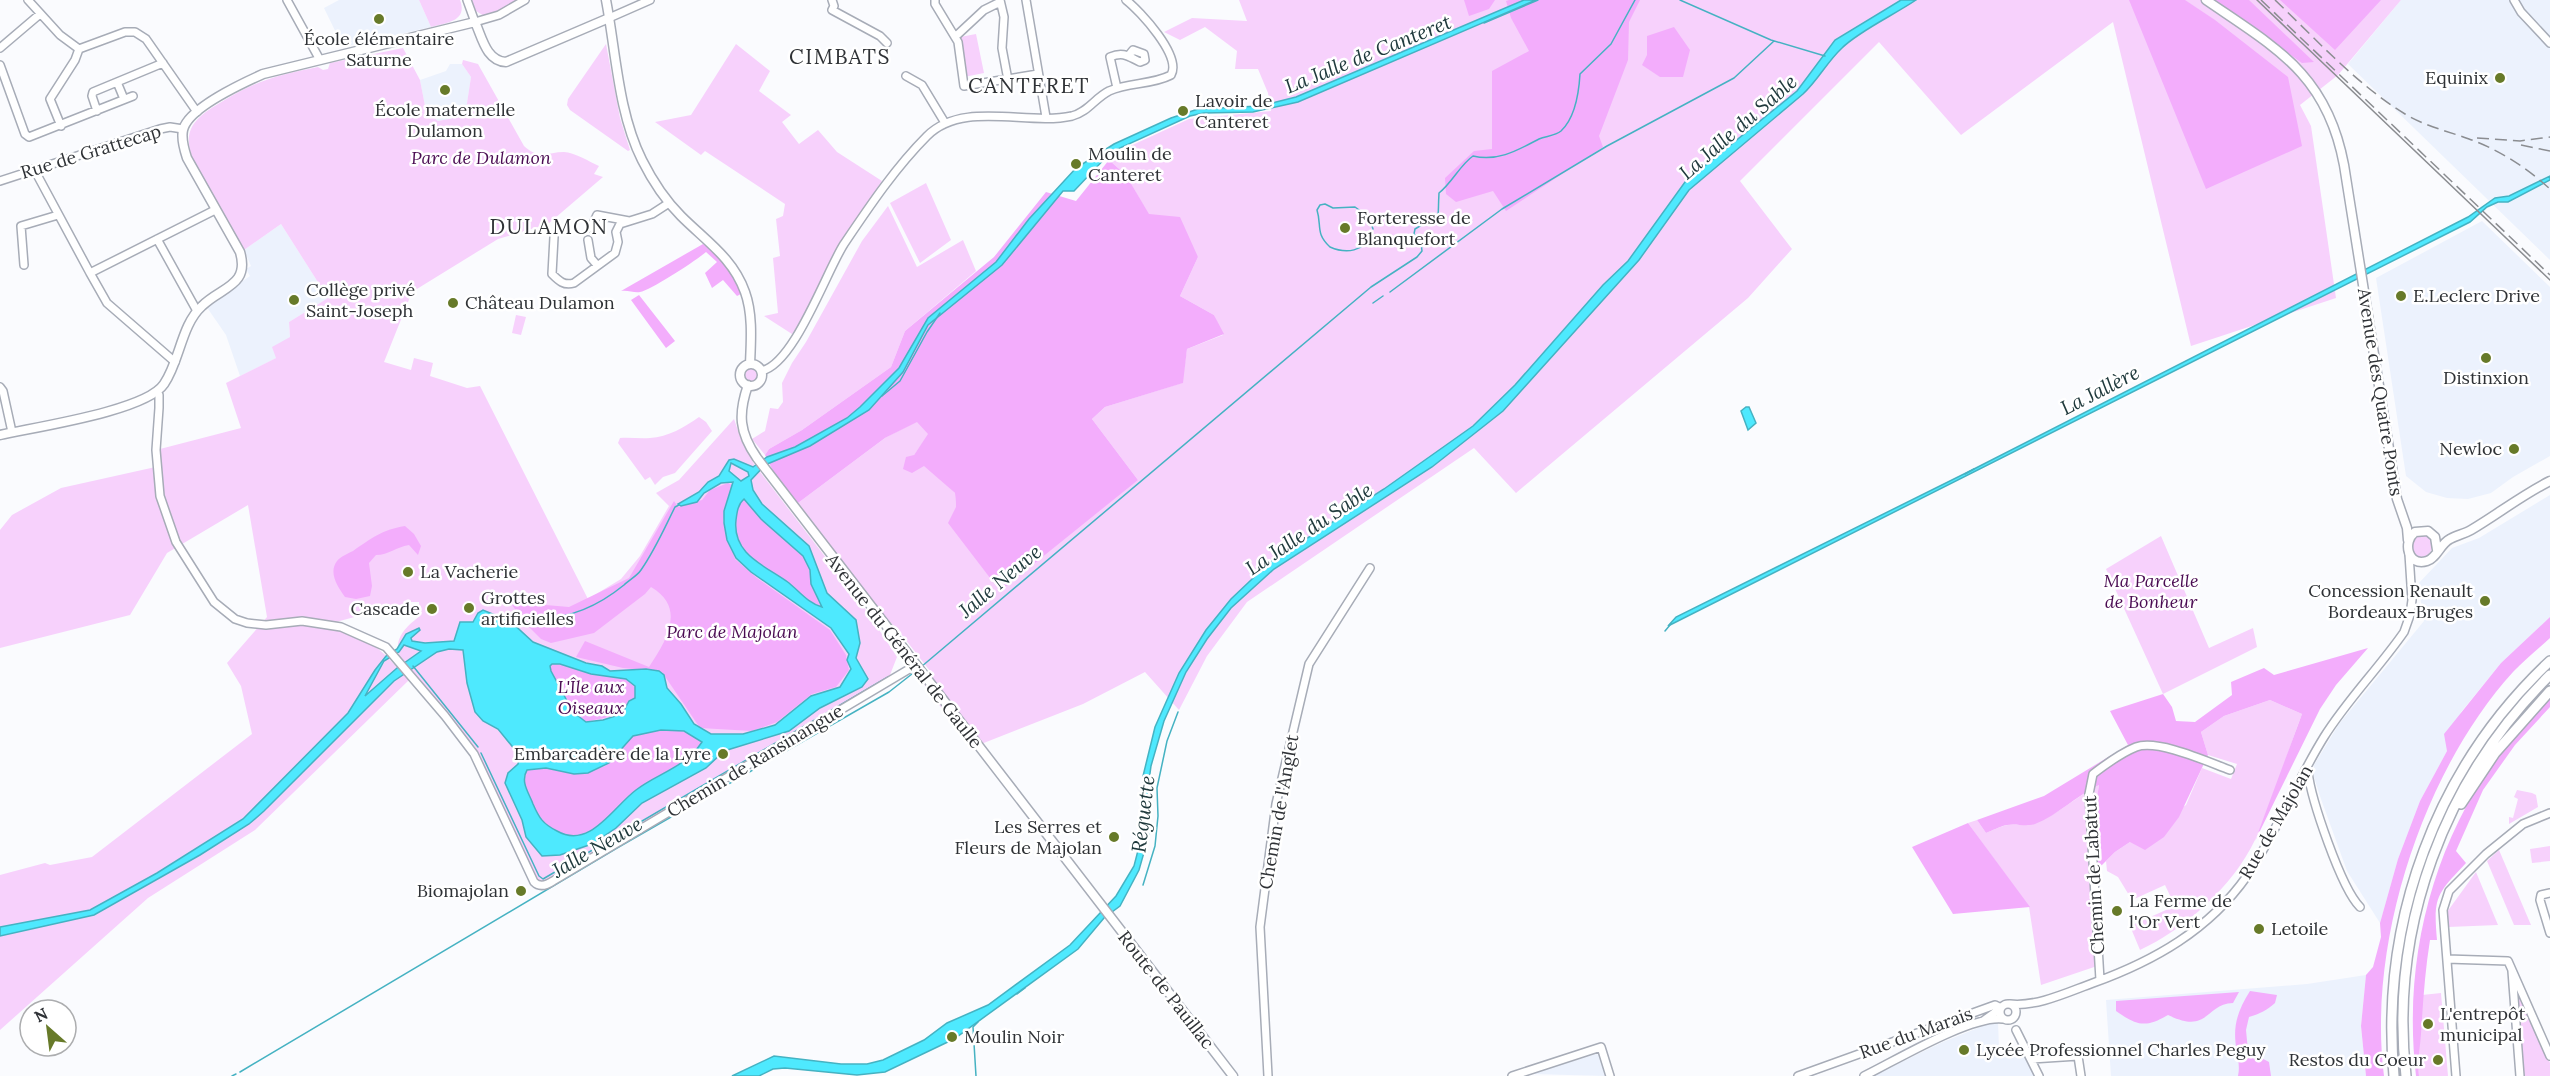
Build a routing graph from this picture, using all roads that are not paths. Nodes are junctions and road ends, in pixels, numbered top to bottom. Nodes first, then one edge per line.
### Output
1 (28, 0) edge
2 (287, 0) edge
3 (466, 0) edge
4 (525, 0) edge
5 (606, 0) edge
6 (650, 0) edge
7 (832, 0) edge
8 (935, 0) edge
9 (1026, 0) edge
10 (1126, 0) edge
11 (2206, 0) edge
12 (2514, 0) edge
13 (1000, 1) edge
14 (40, 14) junction
15 (609, 18) junction
16 (475, 22) junction
17 (955, 37) junction
18 (887, 43) dead end
19 (2550, 43) edge
20 (0, 48) edge
21 (79, 48) junction
22 (1129, 55) dead end
23 (320, 60) junction
24 (164, 63) junction
25 (0, 65) edge
26 (1038, 74) junction
27 (906, 76) dead end
28 (1008, 80) junction
29 (117, 82) junction
30 (1117, 88) junction
31 (133, 96) dead end
32 (124, 99) junction
33 (97, 111) junction
34 (197, 112) junction
35 (1046, 117) junction
36 (945, 123) junction
37 (61, 126) junction
38 (183, 129) junction
39 (34, 169) junction
40 (0, 181) edge
41 (669, 203) junction
42 (215, 210) junction
43 (58, 215) junction
44 (632, 221) junction
45 (591, 228) dead end
46 (554, 237) dead end
47 (157, 239) junction
48 (588, 240) dead end
49 (24, 265) dead end
50 (597, 265) junction
51 (90, 273) junction
52 (196, 311) junction
53 (175, 362) junction
54 (750, 364) junction
55 (761, 371) junction
56 (748, 385) junction
57 (0, 387) edge
58 (157, 392) junction
59 (12, 432) junction
60 (0, 435) edge
61 (2550, 481) edge
62 (2402, 514) junction
63 (2429, 532) junction
64 (2450, 539) junction
65 (2408, 540) junction
66 (2437, 550) junction
67 (2409, 554) junction
68 (2426, 561) junction
69 (1370, 568) dead end
70 (2410, 576) junction
71 (2550, 653) edge
72 (2550, 661) edge
73 (916, 664) junction
74 (2550, 675) edge
75 (2550, 691) edge
76 (2515, 696) junction
77 (2230, 770) dead end
78 (2305, 770) junction
79 (2550, 813) edge
80 (2436, 848) junction
81 (2550, 893) edge
82 (1100, 904) joint
83 (2360, 907) dead end
84 (2550, 933) edge
85 (2447, 959) junction
86 (2511, 966) junction
87 (2100, 980) junction
88 (2010, 1004) junction
89 (2026, 1005) junction
90 (2001, 1008) junction
91 (2016, 1015) junction
92 (2004, 1020) junction
93 (1983, 1021) junction
94 (2016, 1030) junction
95 (2550, 1056) edge
96 (2032, 1059) junction
97 (1233, 1076) edge
98 (1268, 1076) edge
99 (1512, 1076) edge
100 (1610, 1076) edge
101 (1798, 1076) edge
102 (1864, 1076) edge
103 (2039, 1076) edge
104 (2081, 1076) edge
105 (2394, 1076) edge
106 (2406, 1076) edge
107 (2456, 1076) edge
108 (2520, 1076) edge

1 - 14 street
2 - 23 street
3 - 16 street
4 - 16 street
5 - 15 main road
6 - 15 street
7 - 18 street
8 - 17 street
9 - 26 street
10 - 30 street
11 - 62 main road, Avenue des Quatre Ponts
12 - 19 street
13 - 17 street
13 - 28 street
14 - 20 street
14 - 21 street
15 - 16 main road
15 - 41 main road
16 - 23 main road
17 - 28 street
21 - 24 street
21 - 37 street
22 - 30 street
23 - 34 main road
24 - 29 street
24 - 34 street
25 - 37 street
26 - 28 street
26 - 35 street
27 - 36 street
29 - 32 street
29 - 33 street
30 - 35 street
31 - 32 street
32 - 33 street
33 - 37 street
34 - 38 main road
35 - 36 street
36 - 55 street
38 - 39 street, Rue de Grattecap
38 - 42 main road
39 - 40 street, Rue de Grattecap
39 - 43 street
41 - 44 street
41 - 54 main road
42 - 47 street
42 - 52 main road
43 - 49 street
43 - 51 street
44 - 45 street
44 - 50 street
46 - 50 street
47 - 51 street
47 - 52 street
48 - 50 street
51 - 53 street
52 - 53 main road
53 - 58 main road
54 - 55 main road
54 - 56 main road
55 - 56 main road
56 - 73 main road, Avenue du Général de Gaulle
57 - 59 street
58 - 59 main road
58 - 73 street, Chemin de Ransinangue
59 - 60 main road
61 - 64 main road
62 - 63 main road
62 - 65 main road, Avenue des Quatre Ponts
63 - 64 main road
63 - 65 main road
63 - 66 main road
64 - 66 main road
65 - 67 main road
66 - 68 main road
67 - 68 main road
67 - 70 street, Rue de Majolan
68 - 70 street
69 - 98 street, Chemin de l'Anglet
70 - 78 street, Rue de Majolan
71 - 76 highway
72 - 76 highway
73 - 82 main road, Avenue du Général de Gaulle
74 - 80 highway
75 - 80 highway
76 - 105 highway
77 - 87 street, Chemin de Labatut
78 - 83 street
78 - 87 street, Rue de Majolan
79 - 85 street
80 - 106 highway
81 - 84 street
82 - 97 main road, Route de Pauillac
85 - 86 street
85 - 107 street
86 - 95 street
86 - 108 street
87 - 89 street, Rue de Majolan
88 - 89 street, Rue de Majolan
88 - 90 street
88 - 91 street
89 - 91 street, Rue de Majolan
90 - 92 street
90 - 93 street
90 - 101 street, Rue du Marais
91 - 92 street
91 - 94 street
92 - 93 street
92 - 94 street
93 - 102 street
94 - 96 street
96 - 103 street
96 - 104 street
99 - 100 street

